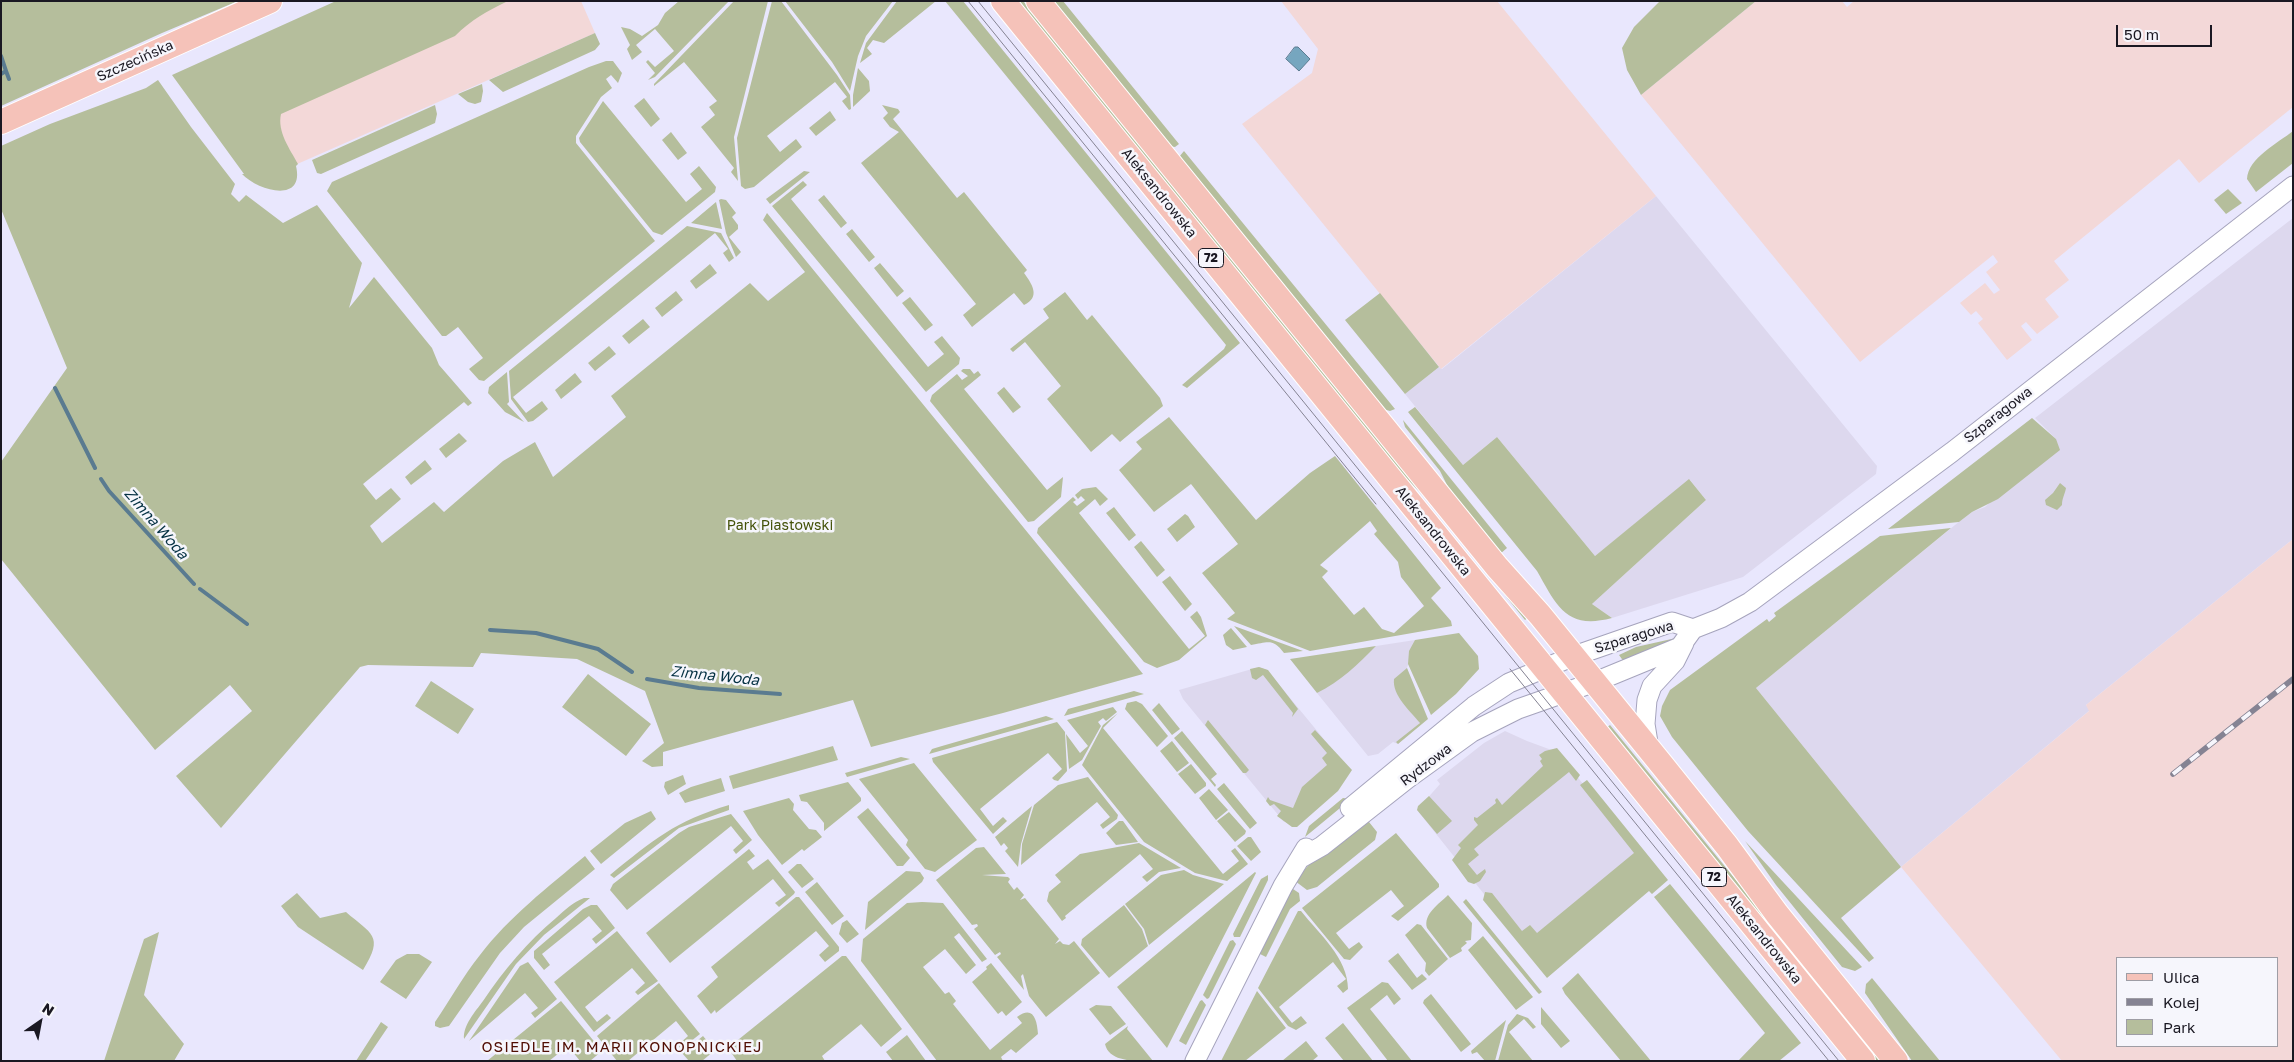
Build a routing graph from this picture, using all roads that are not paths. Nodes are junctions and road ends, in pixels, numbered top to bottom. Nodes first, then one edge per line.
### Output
1 (270, 1) edge
2 (1003, 1) edge
3 (1038, 1) edge
4 (1, 122) edge
5 (2293, 186) edge
6 (1689, 636) junction
7 (1574, 656) junction
8 (1544, 667) junction
9 (1595, 682) junction
10 (1564, 693) junction
11 (1649, 749) junction
12 (1301, 858) junction
13 (1195, 1061) edge
14 (1863, 1061) edge
15 (1896, 1061) edge

1 - 4 main road, Szczecińska
2 - 8 main road, Aleksandrowska / 72
3 - 7 main road, Aleksandrowska / 72
5 - 6 street, Szparagowa
6 - 7 street, Szparagowa
6 - 9 street, Szparagowa
6 - 11 street
7 - 8 street, Szparagowa
7 - 9 main road, Aleksandrowska / 72
8 - 10 main road, Aleksandrowska / 72
8 - 12 street, Rydzowa
9 - 10 street, Szparagowa
9 - 11 main road, Aleksandrowska / 72
10 - 12 street, Rydzowa
10 - 14 main road, Aleksandrowska / 72
11 - 15 main road, Aleksandrowska / 72
12 - 13 street, Rydzowa

